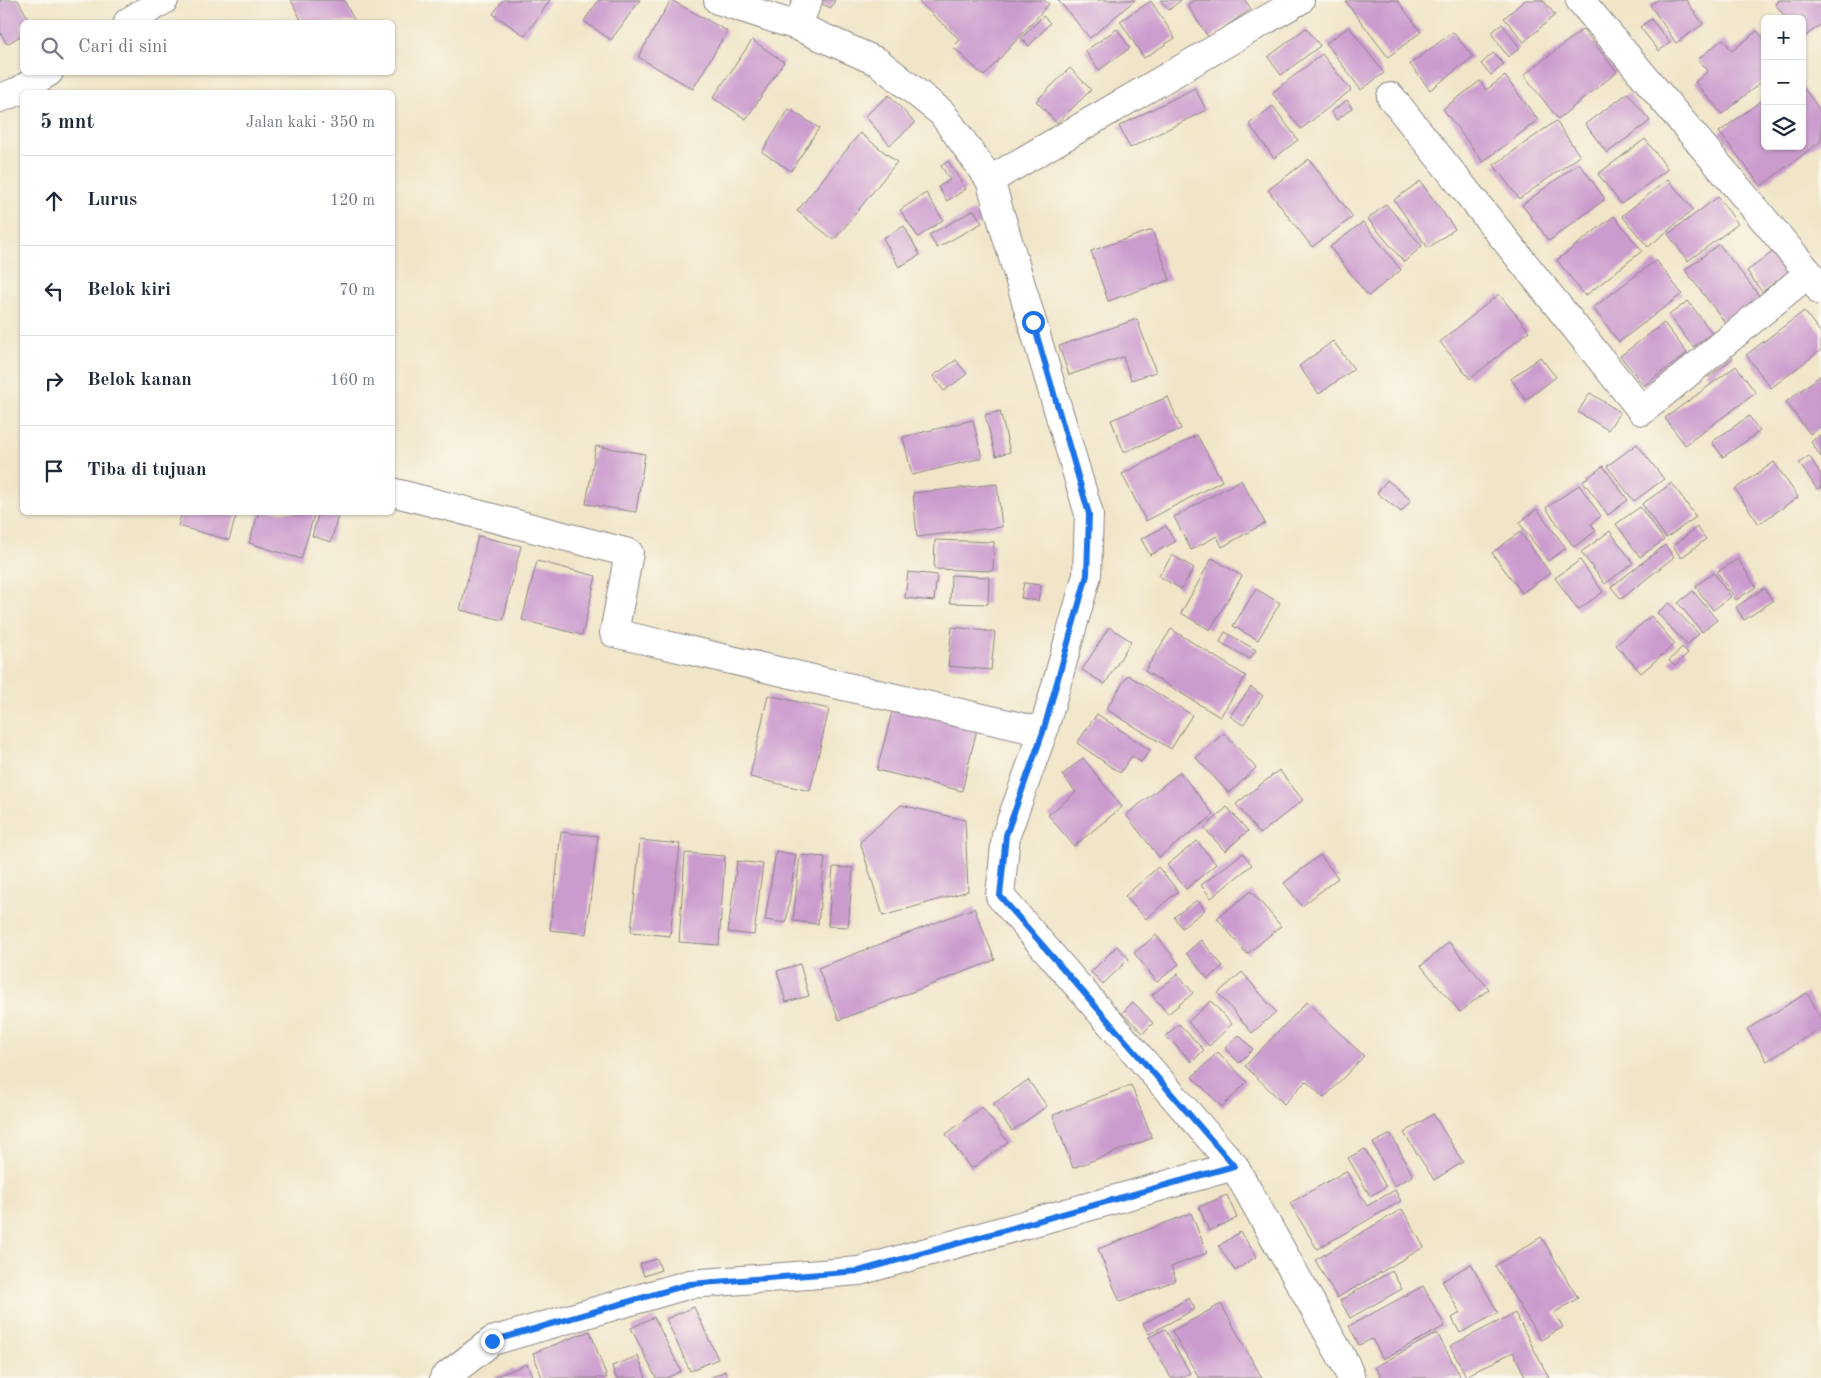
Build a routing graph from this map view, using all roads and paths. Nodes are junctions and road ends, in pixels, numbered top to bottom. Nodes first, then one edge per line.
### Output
1 (164, 0) edge
2 (718, 0) edge
3 (808, 0) edge
4 (1300, 0) edge
5 (1580, 0) edge
6 (131, 20) edge
7 (797, 26) junction
8 (44, 75) edge
9 (20, 90) edge
10 (21, 90) edge
11 (1391, 97) dead end
12 (0, 98) edge
13 (990, 180) junction
14 (1815, 282) edge
15 (395, 493) edge
16 (1043, 732) junction
17 (1234, 1166) junction
18 (444, 1378) edge
19 (1351, 1378) edge

1 - 6 street
2 - 7 street
3 - 7 street
4 - 13 street
5 - 14 street
7 - 13 street
8 - 10 street
9 - 12 street
11 - 14 street
13 - 16 street
15 - 16 street
16 - 17 street
17 - 18 street
17 - 19 street

